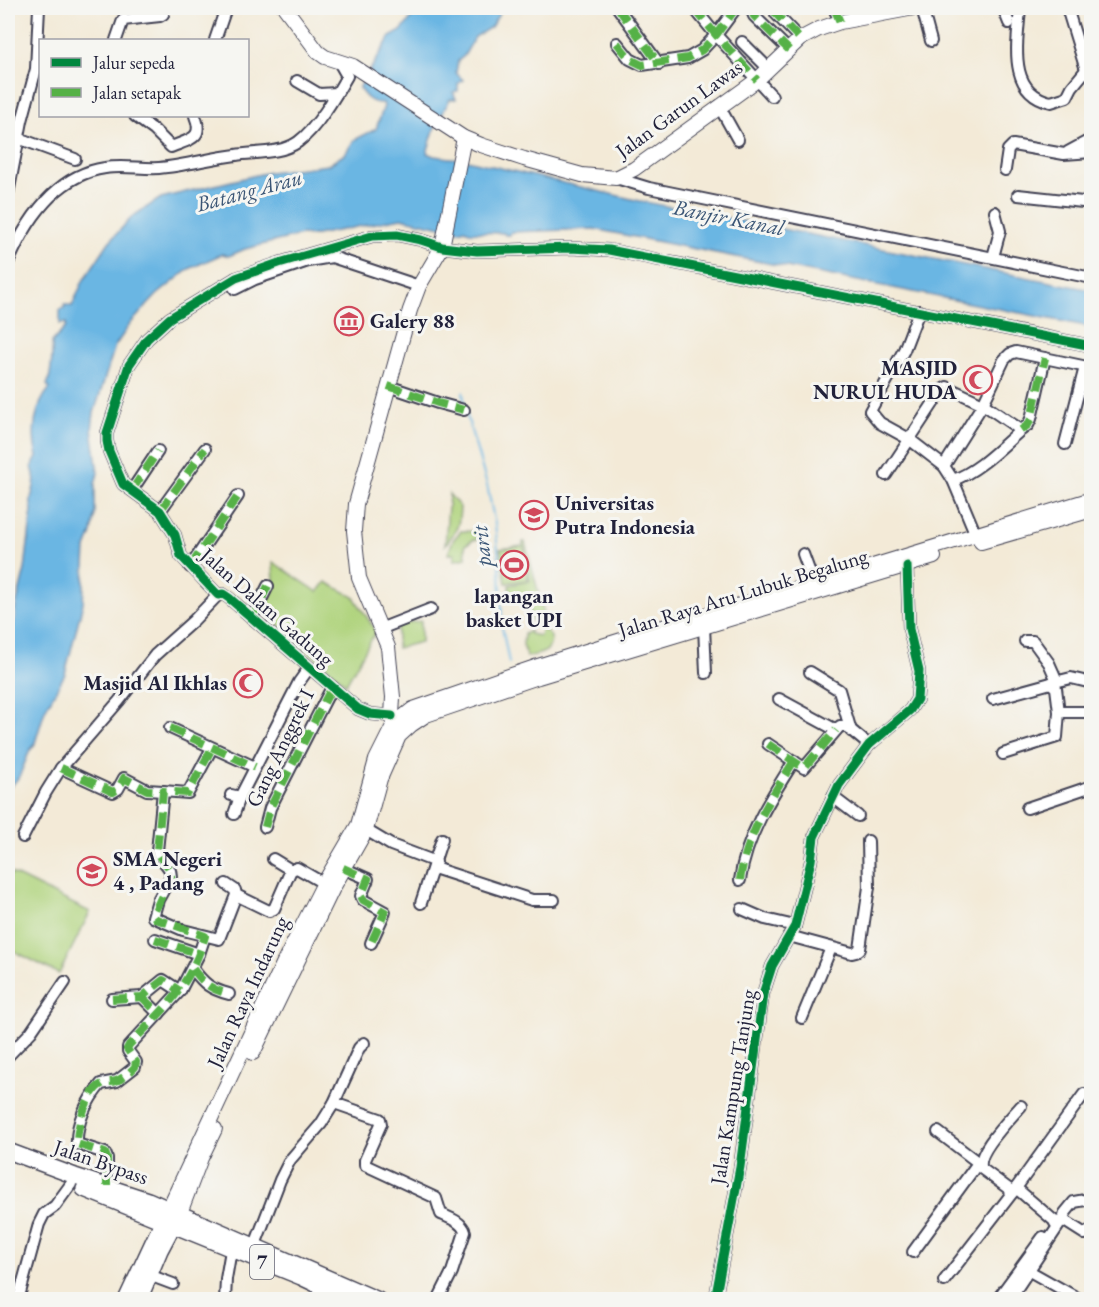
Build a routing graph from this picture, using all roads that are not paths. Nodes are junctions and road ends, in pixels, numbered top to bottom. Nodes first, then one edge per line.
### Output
1 (38, 8) edge
2 (144, 8) edge
3 (226, 8) edge
4 (285, 8) edge
5 (618, 8) edge
6 (694, 8) edge
7 (736, 8) edge
8 (755, 8) edge
9 (776, 8) edge
10 (834, 8) edge
11 (922, 8) edge
12 (1003, 8) edge
13 (1020, 8) edge
14 (1067, 8) edge
15 (905, 9) edge
16 (164, 11) edge
17 (840, 22) junction
18 (1009, 23) dead end
19 (716, 35) junction
20 (116, 39) edge
21 (215, 39) edge
22 (800, 39) junction
23 (931, 41) dead end
24 (741, 42) dead end
25 (617, 44) dead end
26 (789, 50) junction
27 (39, 58) edge
28 (339, 62) junction
29 (659, 64) junction
30 (769, 69) junction
31 (756, 80) junction
32 (297, 81) dead end
33 (337, 93) junction
34 (772, 96) dead end
35 (719, 106) junction
36 (136, 117) edge
37 (195, 117) edge
38 (18, 138) junction
39 (464, 138) junction
40 (1092, 139) edge
41 (738, 140) dead end
42 (171, 147) junction
43 (1092, 152) edge
44 (1064, 154) junction
45 (75, 159) dead end
46 (178, 166) junction
47 (1005, 170) dead end
48 (616, 178) junction
49 (8, 194) edge
50 (1018, 195) dead end
51 (1092, 203) edge
52 (995, 212) dead end
53 (443, 242) junction
54 (993, 257) junction
55 (8, 263) edge
56 (236, 278) junction
57 (1092, 278) edge
58 (419, 286) junction
59 (919, 310) junction
60 (1092, 346) edge
61 (1045, 358) junction
62 (1088, 367) edge
63 (387, 386) junction
64 (983, 404) junction
65 (464, 410) dead end
66 (1021, 430) junction
67 (909, 439) junction
68 (1065, 444) dead end
69 (204, 449) dead end
70 (158, 451) dead end
71 (944, 466) junction
72 (886, 475) dead end
73 (953, 480) junction
74 (132, 490) junction
75 (238, 496) dead end
76 (1092, 499) edge
77 (1072, 510) junction
78 (1092, 510) edge
79 (160, 511) junction
80 (976, 535) junction
81 (803, 554) dead end
82 (907, 566) junction
83 (190, 567) junction
84 (814, 584) junction
85 (268, 586) dead end
86 (218, 595) junction
87 (756, 606) junction
88 (431, 609) dead end
89 (252, 618) junction
90 (704, 626) junction
91 (380, 629) junction
92 (1025, 641) dead end
93 (309, 668) junction
94 (537, 672) junction
95 (810, 672) dead end
96 (706, 673) dead end
97 (1054, 682) junction
98 (1092, 683) edge
99 (332, 687) junction
100 (393, 697) junction
101 (779, 699) dead end
102 (993, 699) dead end
103 (413, 709) junction
104 (1059, 712) junction
105 (1092, 712) edge
106 (426, 715) junction
107 (395, 725) junction
108 (411, 725) joint
109 (170, 728) dead end
110 (836, 730) junction
111 (852, 732) junction
112 (768, 744) dead end
113 (869, 745) junction
114 (212, 748) junction
115 (1003, 754) dead end
116 (794, 761) junction
117 (255, 767) junction
118 (61, 768) junction
119 (1092, 786) edge
120 (163, 791) junction
121 (833, 797) junction
122 (1027, 808) dead end
123 (234, 814) dead end
124 (858, 816) dead end
125 (265, 826) dead end
126 (366, 830) junction
127 (23, 837) dead end
128 (442, 839) dead end
129 (868, 841) dead end
130 (273, 859) dead end
131 (435, 865) junction
132 (343, 868) junction
133 (291, 870) junction
134 (740, 879) dead end
135 (226, 884) dead end
136 (328, 886) junction
137 (236, 895) junction
138 (554, 900) dead end
139 (422, 903) dead end
140 (741, 909) dead end
141 (795, 926) junction
142 (205, 936) junction
143 (789, 936) junction
144 (155, 939) dead end
145 (371, 943) dead end
146 (831, 948) junction
147 (199, 954) junction
148 (193, 969) junction
149 (65, 982) dead end
150 (180, 991) junction
151 (229, 994) dead end
152 (142, 997) junction
153 (112, 999) dead end
154 (159, 1014) junction
155 (802, 1018) dead end
156 (364, 1043) dead end
157 (8, 1056) edge
158 (1084, 1094) dead end
159 (334, 1102) junction
160 (1021, 1106) dead end
161 (938, 1132) dead end
162 (8, 1151) edge
163 (8, 1162) edge
164 (979, 1164) junction
165 (72, 1184) junction
166 (109, 1187) junction
167 (1014, 1190) junction
168 (1084, 1200) dead end
169 (171, 1217) junction
170 (1060, 1220) junction
171 (1092, 1229) edge
172 (255, 1245) junction
173 (231, 1250) junction
174 (913, 1252) dead end
175 (1025, 1268) junction
176 (150, 1275) junction
177 (944, 1281) dead end
178 (174, 1284) dead end
179 (18, 1299) edge
180 (126, 1299) edge
181 (139, 1299) edge
182 (225, 1299) edge
183 (350, 1299) edge
184 (378, 1299) edge
185 (438, 1299) edge
186 (715, 1299) edge
187 (997, 1299) edge
188 (1009, 1299) edge
189 (1081, 1299) edge

1 - 27 street
2 - 16 street
3 - 21 street
4 - 28 main road, Jalan Garun Lawas
5 - 29 street
6 - 19 street
7 - 19 street
8 - 26 street
9 - 22 street
10 - 17 street
11 - 23 street
12 - 18 street
13 - 14 street
15 - 17 main road, Jalan Garun Lawas
16 - 20 street
17 - 22 main road, Jalan Garun Lawas
19 - 29 street
19 - 31 street
22 - 26 main road, Jalan Garun Lawas
24 - 30 street
25 - 29 street
26 - 30 main road, Jalan Garun Lawas
27 - 38 street
28 - 33 street
28 - 39 main road, Jalan Garun Lawas
30 - 31 main road, Jalan Garun Lawas
31 - 34 street
31 - 35 main road, Jalan Garun Lawas
32 - 33 street
33 - 46 street
35 - 41 street
35 - 48 main road, Jalan Garun Lawas
36 - 42 street
37 - 42 street
38 - 45 street
38 - 49 street
39 - 48 main road, Jalan Garun Lawas
39 - 53 main road
40 - 44 street
42 - 46 street
43 - 44 street
44 - 47 street
46 - 55 street
48 - 54 street
50 - 51 street
52 - 54 street
53 - 56 street, Jalan Dalam Gadung
53 - 58 main road
53 - 59 street, Jalan Dalam Gadung
54 - 57 street
56 - 58 street
56 - 74 street, Jalan Dalam Gadung
58 - 63 main road
59 - 60 street, Jalan Dalam Gadung
59 - 67 street
61 - 62 street
61 - 64 street
61 - 66 street
62 - 68 street
63 - 65 street
63 - 91 main road
64 - 66 street
64 - 67 street
64 - 71 street
66 - 73 street
67 - 71 street
67 - 72 street
69 - 79 street
70 - 74 street
71 - 73 street
73 - 80 street
74 - 79 street, Jalan Dalam Gadung
75 - 83 street
76 - 77 main road, Jalan Raya Aru Lubuk Begalung
77 - 78 main road, Jalan Raya Aru Lubuk Begalung
77 - 80 main road, Jalan Raya Aru Lubuk Begalung
77 - 82 main road, Jalan Raya Aru Lubuk Begalung
79 - 83 street, Jalan Dalam Gadung
80 - 84 main road, Jalan Raya Aru Lubuk Begalung
81 - 84 street
82 - 87 main road, Jalan Raya Aru Lubuk Begalung
82 - 113 street, Jalan Kampung Tanjung
83 - 86 street, Jalan Dalam Gadung
84 - 87 main road, Jalan Raya Aru Lubuk Begalung
85 - 89 street
86 - 89 street, Jalan Dalam Gadung
86 - 118 street, Jalan Dalam Gadung
87 - 90 main road, Jalan Raya Aru Lubuk Begalung
87 - 94 main road, Jalan Raya Aru Lubuk Begalung
88 - 91 street
89 - 93 street, Jalan Dalam Gadung
90 - 94 main road, Jalan Raya Aru Lubuk Begalung
90 - 96 street
91 - 100 main road
92 - 97 street
93 - 99 street, Jalan Dalam Gadung
93 - 117 street
94 - 103 main road, Jalan Raya Aru Lubuk Begalung
94 - 106 main road, Jalan Raya Aru Lubuk Begalung
95 - 111 street
97 - 98 street
97 - 102 street
97 - 104 street
99 - 107 street, Jalan Dalam Gadung
99 - 125 street, Gang Anggrek I
100 - 103 main road
100 - 107 main road
101 - 110 street
103 - 106 main road
103 - 107 main road, Jalan Raya Indarung
104 - 105 street
104 - 115 street
106 - 108 main road, Jalan Raya Aru Lubuk Begalung
107 - 108 main road, Jalan Raya Indarung
107 - 126 main road, Jalan Raya Indarung
107 - 136 main road, Jalan Raya Indarung
109 - 114 street
110 - 111 street
110 - 116 street
111 - 113 street
112 - 116 street
113 - 121 street, Jalan Kampung Tanjung
114 - 117 street
114 - 120 street
116 - 134 street
117 - 123 street
118 - 120 street
118 - 127 street, Jalan Dalam Gadung
119 - 122 street
120 - 142 street
121 - 124 street
121 - 141 street, Jalan Kampung Tanjung
126 - 131 street
126 - 132 main road, Jalan Raya Indarung
128 - 131 street
129 - 146 street
130 - 133 street
131 - 138 street
131 - 139 street
132 - 136 main road, Jalan Raya Indarung
132 - 145 street
133 - 136 street
133 - 137 street
135 - 137 street
136 - 169 main road, Jalan Raya Indarung
137 - 142 street
140 - 141 street
141 - 143 street, Jalan Kampung Tanjung
142 - 147 street
143 - 146 street
143 - 186 street, Jalan Kampung Tanjung
144 - 147 street
146 - 155 street
147 - 148 street
148 - 150 street
148 - 151 street
149 - 157 street
150 - 152 street
150 - 154 street
152 - 153 street
152 - 154 street
154 - 166 street
156 - 159 street
158 - 167 street
159 - 172 street
159 - 185 street
160 - 164 street
161 - 164 street
162 - 166 highway, Jalan Bypass
163 - 165 highway, Jalan Bypass / 7
164 - 167 street
164 - 174 street
165 - 169 highway, Jalan Bypass / 7
165 - 179 street
166 - 169 highway, Jalan Bypass / 7
167 - 170 street
167 - 177 street
168 - 170 street
169 - 172 highway, 7
169 - 173 highway, 7
169 - 176 highway, Jalan Raya Indarung
169 - 180 highway, Jalan Raya Indarung
170 - 171 street
170 - 175 street
172 - 184 highway, 7
173 - 182 street
173 - 183 highway, 7
175 - 187 street
175 - 188 street
175 - 189 street
176 - 178 street
176 - 181 highway, Jalan Raya Indarung

